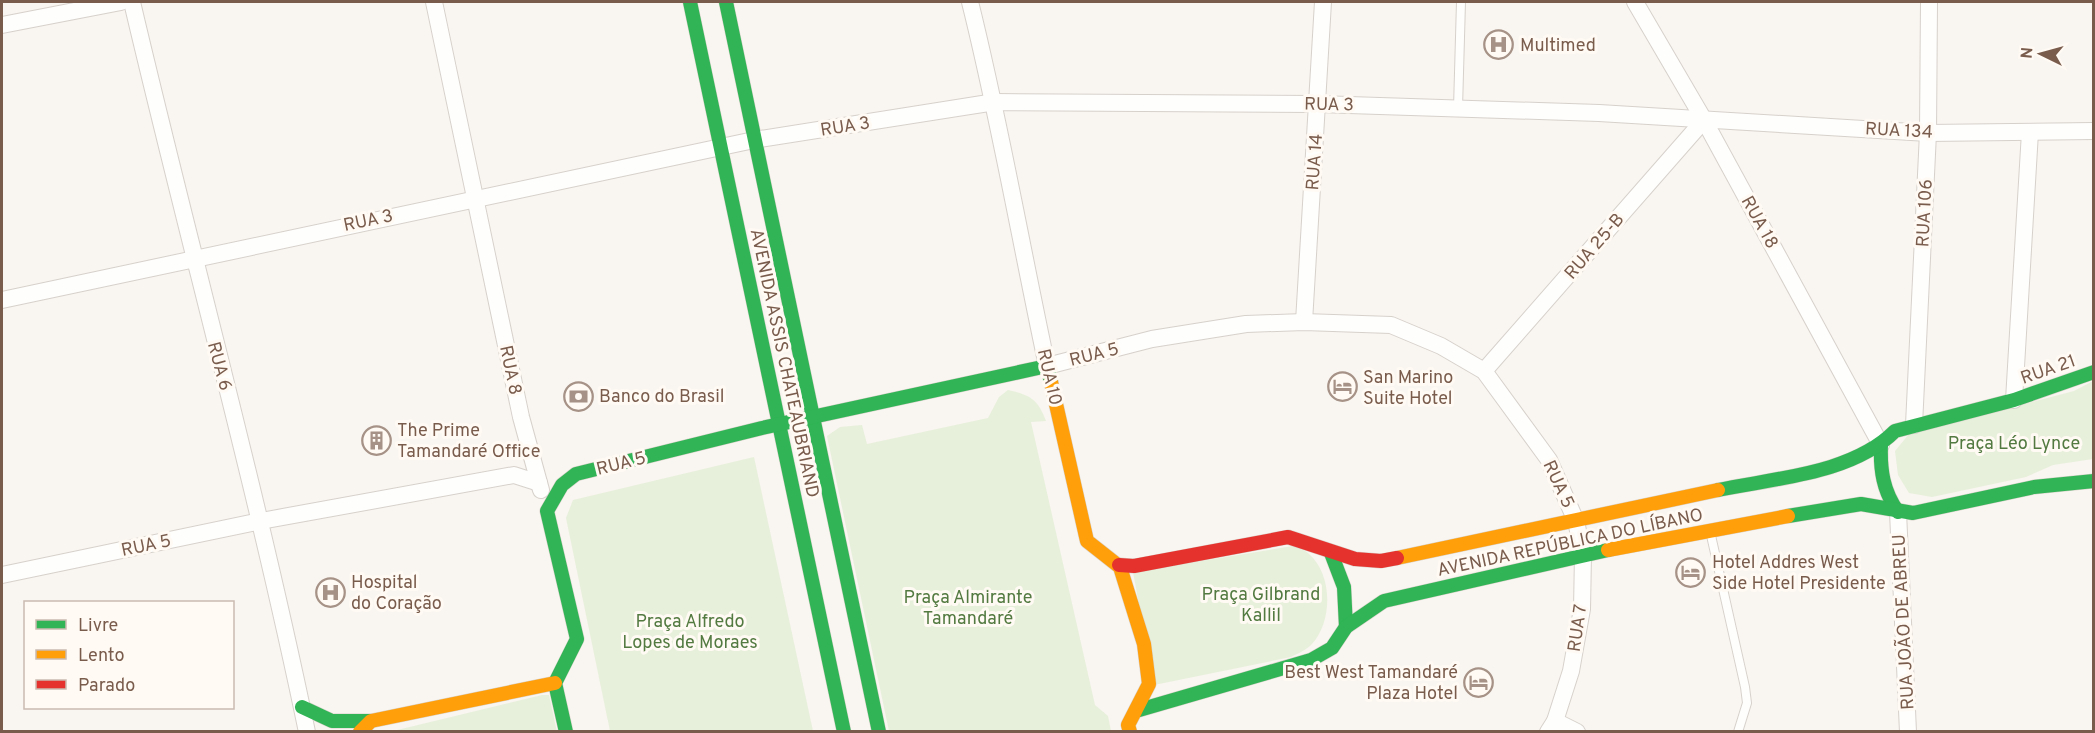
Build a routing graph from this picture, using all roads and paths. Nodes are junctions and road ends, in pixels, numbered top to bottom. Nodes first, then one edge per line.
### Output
1 (121, 2) edge
2 (132, 2) edge
3 (434, 2) edge
4 (690, 2) edge
5 (726, 2) edge
6 (970, 2) edge
7 (1323, 2) edge
8 (1461, 2) edge
9 (1635, 2) edge
10 (1929, 2) edge
11 (2, 25) edge
12 (995, 102) junction
13 (1318, 104) junction
14 (1458, 108) junction
15 (1704, 120) junction
16 (2094, 130) edge
17 (1928, 132) junction
18 (2030, 132) junction
19 (754, 140) junction
20 (721, 148) junction
21 (475, 198) junction
22 (194, 259) junction
23 (2, 300) edge
24 (1304, 322) junction
25 (1047, 366) junction
26 (1484, 371) junction
27 (2094, 372) edge
28 (2014, 400) junction
29 (812, 419) junction
30 (1914, 425) junction
31 (779, 426) junction
32 (1881, 445) junction
33 (2094, 481) edge
34 (539, 483) junction
35 (547, 511) junction
36 (1898, 512) junction
37 (261, 521) junction
38 (1576, 521) junction
39 (1709, 531) junction
40 (1331, 554) junction
41 (1583, 555) junction
42 (1119, 566) junction
43 (2, 575) edge
44 (1346, 627) junction
45 (555, 683) junction
46 (302, 707) junction
47 (1139, 710) junction
48 (371, 721) junction
49 (1552, 726) edge
50 (308, 732) edge
51 (360, 732) edge
52 (566, 732) edge
53 (843, 732) edge
54 (879, 732) edge
55 (1130, 732) edge
56 (1577, 732) edge
57 (1738, 732) edge
58 (1908, 732) edge

1 - 11 street
2 - 22 street, RUA 6
3 - 21 street, RUA 8
4 - 20 main road, AVENIDA ASSIS CHATEAUBRIAND
5 - 19 main road, AVENIDA ASSIS CHATEAUBRIAND
6 - 12 street, RUA 10
7 - 13 street, RUA 14
8 - 14 lane
9 - 15 street, RUA 18
10 - 17 street, RUA 106
12 - 13 street, RUA 3
12 - 19 street, RUA 3
12 - 25 street, RUA 10
13 - 14 street, RUA 3
13 - 24 street, RUA 14
14 - 15 street, RUA 3
15 - 17 street, RUA 134
15 - 26 street, RUA 25-B
15 - 32 street, RUA 18
16 - 18 street, RUA 134
17 - 18 street, RUA 134
17 - 30 street, RUA 106
18 - 28 street
19 - 20 street, RUA 3
19 - 29 main road, AVENIDA ASSIS CHATEAUBRIAND
20 - 21 street, RUA 3
20 - 31 main road, AVENIDA ASSIS CHATEAUBRIAND
21 - 22 street, RUA 3
21 - 34 street, RUA 8
22 - 23 street, RUA 3
22 - 37 street, RUA 6
24 - 25 street, RUA 5
24 - 26 street, RUA 5
25 - 29 main road, RUA 5
25 - 42 main road, RUA 10
26 - 38 street, RUA 5
27 - 28 main road, RUA 21
28 - 30 main road, AVENIDA REPÚBLICA DO LÍBANO
29 - 31 main road, RUA 5
29 - 54 main road, AVENIDA ASSIS CHATEAUBRIAND
30 - 32 main road, AVENIDA REPÚBLICA DO LÍBANO
31 - 35 main road, RUA 5
31 - 53 main road, AVENIDA ASSIS CHATEAUBRIAND
32 - 36 main road
32 - 38 main road, AVENIDA REPÚBLICA DO LÍBANO
33 - 36 main road, AVENIDA REPÚBLICA DO LÍBANO
34 - 35 street, RUA 8
34 - 37 street, RUA 5
35 - 45 main road, RUA 8
36 - 39 main road, AVENIDA REPÚBLICA DO LÍBANO
36 - 58 street, RUA JOÃO DE ABREU
37 - 43 street, RUA 5
37 - 46 street, RUA 6
38 - 40 main road, AVENIDA REPÚBLICA DO LÍBANO
38 - 41 street, RUA 7
39 - 41 main road, AVENIDA REPÚBLICA DO LÍBANO
39 - 57 lane
40 - 42 main road, AVENIDA REPÚBLICA DO LÍBANO
40 - 44 main road
41 - 44 main road, AVENIDA REPÚBLICA DO LÍBANO
41 - 49 street, RUA 7
42 - 47 main road, RUA 10
44 - 47 main road, AVENIDA REPÚBLICA DO LÍBANO
45 - 48 main road
45 - 52 main road
46 - 48 main road
46 - 50 street, RUA 6
47 - 55 main road, RUA 10
48 - 51 main road
49 - 56 street

